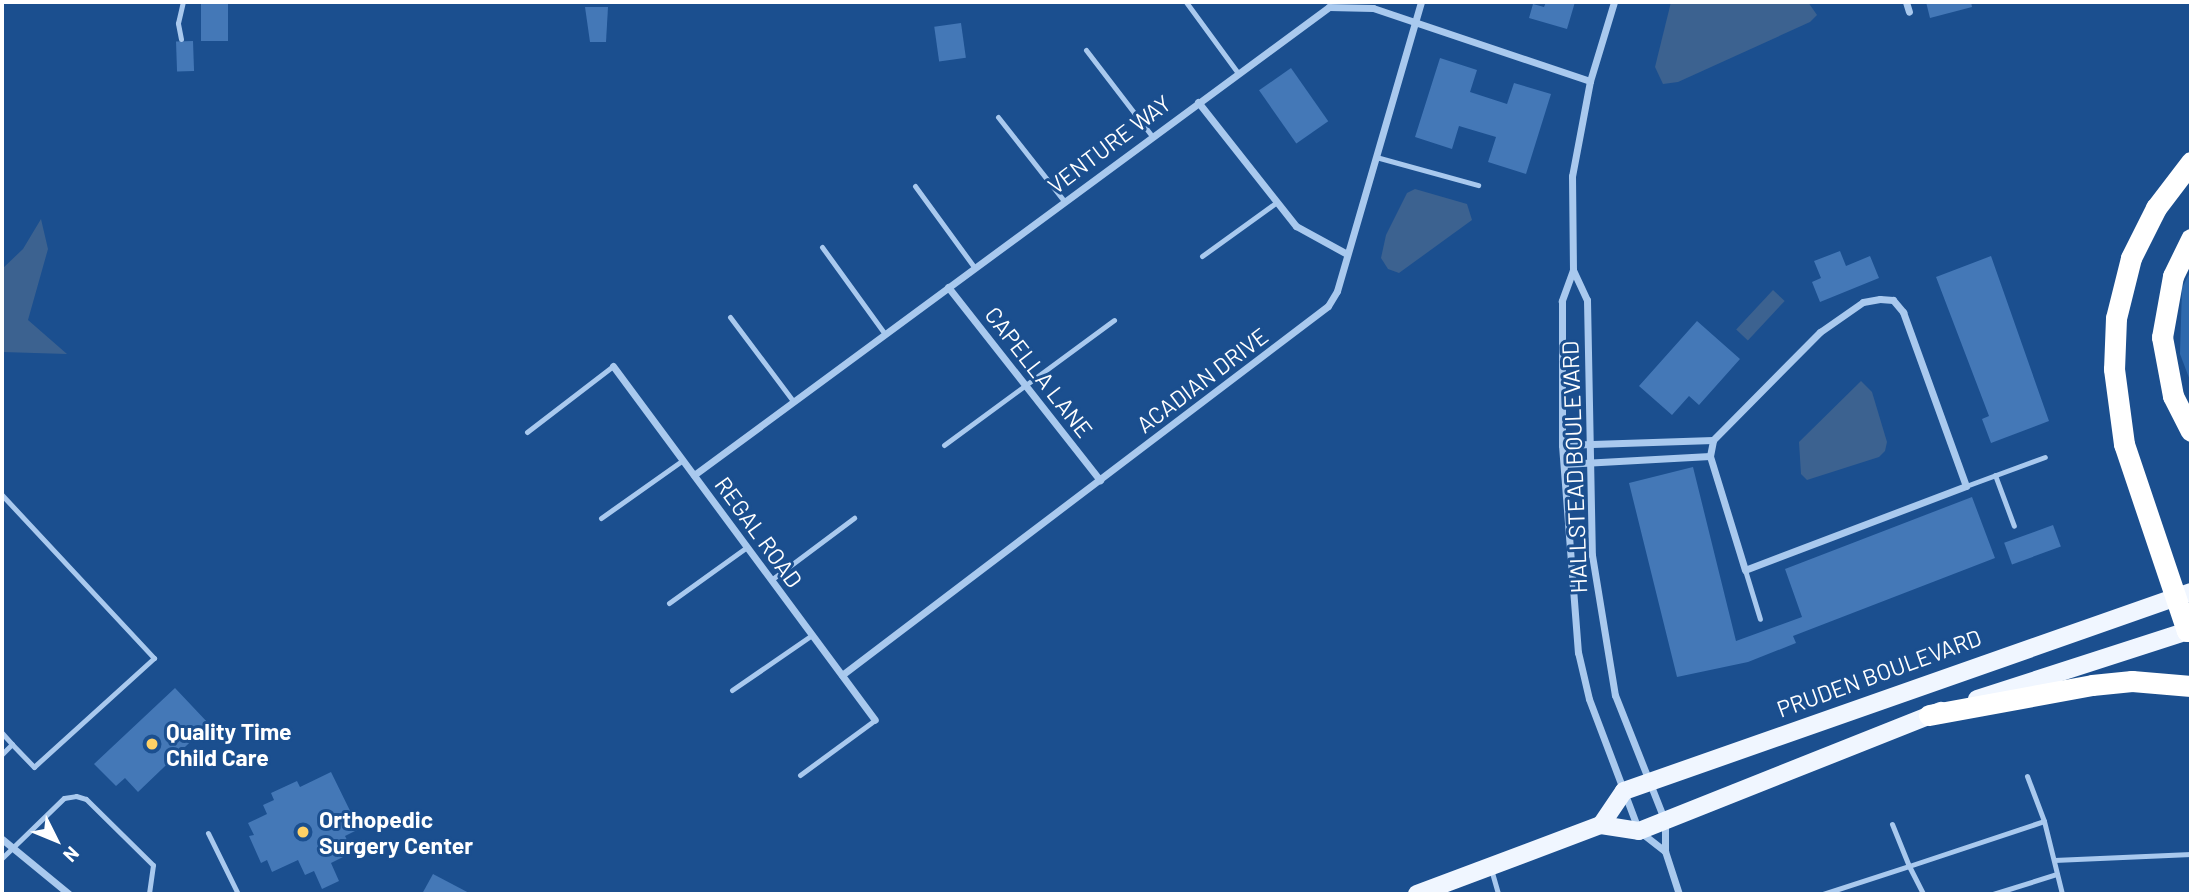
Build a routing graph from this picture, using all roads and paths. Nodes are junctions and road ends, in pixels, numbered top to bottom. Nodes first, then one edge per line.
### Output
1 (183, 2) edge
2 (1186, 2) edge
3 (1421, 2) edge
4 (1614, 2) edge
5 (1906, 2) edge
6 (1326, 4) edge
7 (1909, 12) dead end
8 (1415, 22) junction
9 (181, 39) dead end
10 (1086, 50) dead end
11 (1238, 73) junction
12 (1590, 81) junction
13 (1198, 102) junction
14 (998, 117) dead end
15 (1152, 136) junction
16 (1376, 157) junction
17 (2191, 162) edge
18 (1478, 185) dead end
19 (915, 186) dead end
20 (1064, 201) junction
21 (1277, 202) junction
22 (2191, 239) edge
23 (822, 247) dead end
24 (1348, 254) junction
25 (1202, 256) dead end
26 (974, 268) junction
27 (1573, 271) junction
28 (948, 287) junction
29 (730, 317) dead end
30 (1114, 320) dead end
31 (885, 334) junction
32 (613, 366) joint
33 (1026, 385) junction
34 (793, 401) junction
35 (2191, 431) edge
36 (527, 432) dead end
37 (1713, 440) junction
38 (944, 445) dead end
39 (1562, 445) junction
40 (1590, 446) junction
41 (1710, 457) junction
42 (2045, 457) dead end
43 (683, 460) junction
44 (1591, 463) junction
45 (1563, 464) junction
46 (694, 475) junction
47 (1995, 475) junction
48 (1100, 480) junction
49 (1966, 486) junction
50 (2, 495) edge
51 (601, 518) dead end
52 (854, 518) dead end
53 (2014, 526) dead end
54 (747, 547) junction
55 (1745, 570) junction
56 (771, 580) junction
57 (2183, 594) edge
58 (669, 603) dead end
59 (1760, 619) dead end
60 (2189, 631) edge
61 (812, 635) junction
62 (842, 675) junction
63 (2191, 685) edge
64 (732, 690) dead end
65 (1929, 715) junction
66 (875, 720) joint
67 (2, 733) edge
68 (12, 744) junction
69 (2, 754) edge
70 (800, 775) dead end
71 (2027, 776) dead end
72 (1648, 783) junction
73 (1624, 791) junction
74 (1665, 821) junction
75 (2044, 821) junction
76 (1892, 824) dead end
77 (1601, 825) junction
78 (1639, 831) junction
79 (208, 833) dead end
80 (2, 839) edge
81 (11, 848) junction
82 (1665, 851) junction
83 (2191, 853) edge
84 (2, 858) edge
85 (2054, 860) junction
86 (1490, 866) junction
87 (1909, 866) junction
88 (2057, 874) junction
89 (69, 894) edge
90 (149, 894) edge
91 (238, 894) edge
92 (336, 894) edge
93 (366, 894) edge
94 (1416, 894) edge
95 (1498, 894) edge
96 (1679, 894) edge
97 (1823, 894) edge
98 (1923, 894) edge
99 (1993, 894) edge
100 (2062, 894) edge

1 - 9 lane
2 - 11 lane
3 - 8 street, ACADIAN DRIVE
4 - 12 street, HALLSTEAD BOULEVARD
5 - 7 street
6 - 8 street, VENTURE WAY
6 - 11 street, VENTURE WAY
8 - 12 street, VENTURE WAY
8 - 16 street, ACADIAN DRIVE
10 - 15 lane
11 - 13 street, VENTURE WAY
12 - 27 street, HALLSTEAD BOULEVARD
13 - 15 street, VENTURE WAY
13 - 21 street
14 - 20 lane
15 - 20 street, VENTURE WAY
16 - 18 lane
16 - 24 street, ACADIAN DRIVE
17 - 57 highway
19 - 26 lane
20 - 26 street, VENTURE WAY
21 - 24 street
21 - 25 lane
22 - 35 highway
23 - 31 lane
24 - 48 street, ACADIAN DRIVE
26 - 28 street, VENTURE WAY
27 - 39 street, HALLSTEAD BOULEVARD
27 - 40 street, HALLSTEAD BOULEVARD
28 - 31 street, VENTURE WAY
28 - 33 street, CAPELLA LANE
29 - 34 lane
30 - 33 lane
31 - 34 street, VENTURE WAY
32 - 36 lane
32 - 43 street, REGAL ROAD
33 - 38 lane
33 - 48 street, CAPELLA LANE
34 - 46 street, VENTURE WAY
37 - 40 street
37 - 41 street
37 - 49 street
39 - 40 street
39 - 45 street, HALLSTEAD BOULEVARD
40 - 44 street, HALLSTEAD BOULEVARD
41 - 44 street
41 - 55 street
42 - 47 lane
43 - 46 street, REGAL ROAD
43 - 51 lane
44 - 45 street
44 - 72 street, HALLSTEAD BOULEVARD
45 - 73 street, HALLSTEAD BOULEVARD
46 - 54 street, REGAL ROAD
47 - 49 lane
47 - 53 lane
48 - 62 street, ACADIAN DRIVE
49 - 55 street
50 - 68 lane
52 - 56 lane
54 - 56 street, REGAL ROAD
54 - 58 lane
55 - 59 lane
56 - 61 street, REGAL ROAD
57 - 60 highway
57 - 72 main road, PRUDEN BOULEVARD
60 - 65 main road
61 - 62 street, REGAL ROAD
61 - 64 lane
62 - 66 street, REGAL ROAD
63 - 65 highway
65 - 74 main road
66 - 70 lane
67 - 68 lane
68 - 69 lane
71 - 75 lane
72 - 73 main road, PRUDEN BOULEVARD
72 - 74 street, HALLSTEAD BOULEVARD
73 - 77 main road
73 - 78 street, HALLSTEAD BOULEVARD
74 - 78 main road
74 - 82 street
75 - 85 lane
75 - 87 lane
76 - 87 lane
77 - 78 main road
77 - 86 main road
78 - 82 street
79 - 91 lane
80 - 81 street
81 - 84 lane
81 - 89 street
81 - 90 lane
82 - 96 street
83 - 85 lane
85 - 88 lane
86 - 94 main road
86 - 95 lane
87 - 97 lane
87 - 98 lane
88 - 99 lane
88 - 100 lane
92 - 93 lane

